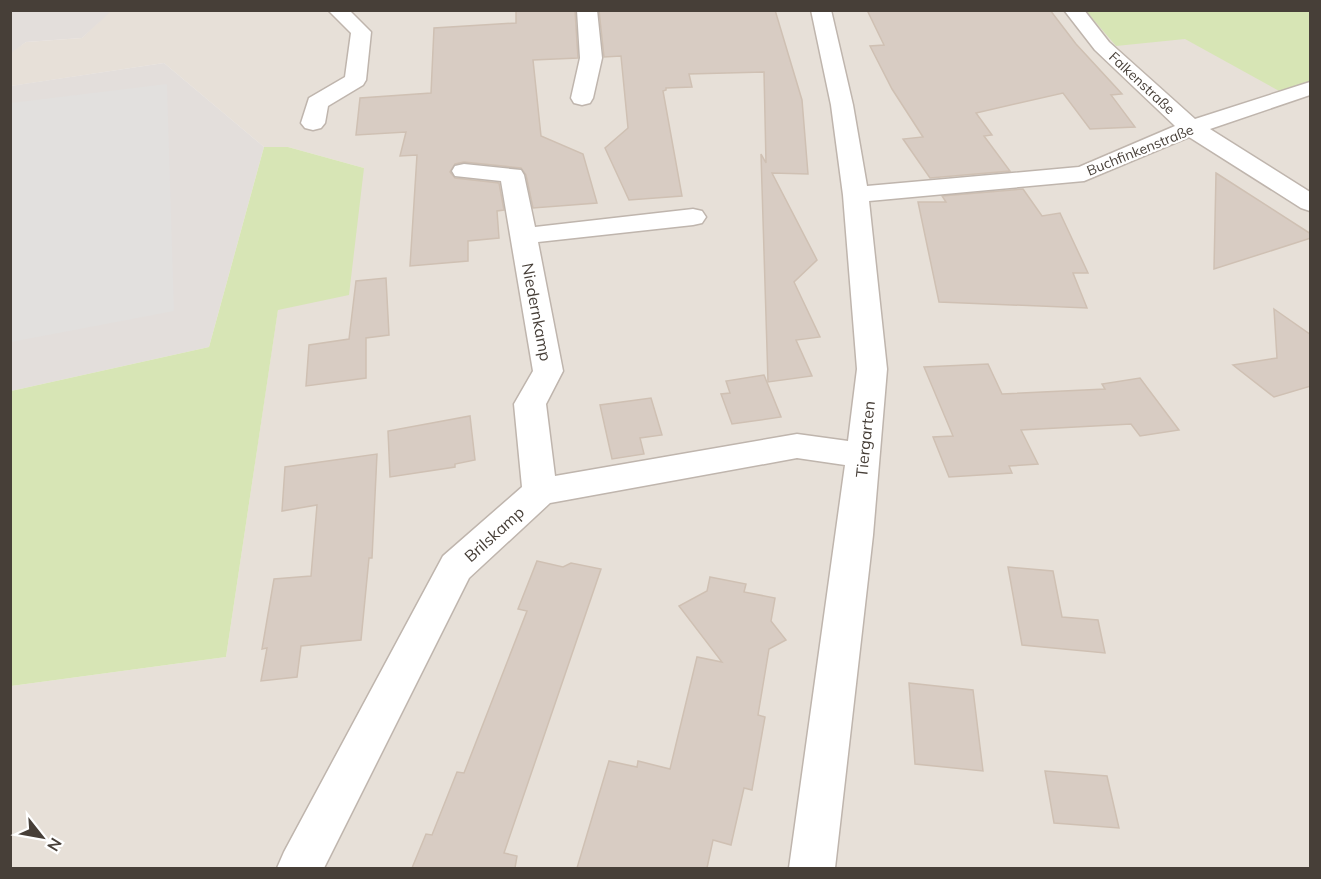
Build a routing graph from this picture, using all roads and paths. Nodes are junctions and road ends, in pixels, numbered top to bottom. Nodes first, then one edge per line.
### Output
1 (337, 10) edge
2 (588, 10) edge
3 (821, 10) edge
4 (1073, 10) edge
5 (1311, 88) edge
6 (582, 98) dead end
7 (313, 123) dead end
8 (1191, 128) junction
9 (464, 171) dead end
10 (856, 195) junction
11 (1311, 203) edge
12 (693, 217) dead end
13 (522, 236) junction
14 (863, 454) junction
15 (540, 492) junction
16 (300, 868) edge
17 (812, 868) edge

1 - 7 street
2 - 6 street
3 - 10 street, Tiergarten
4 - 8 street, Falkenstraße
5 - 8 street, Buchfinkenstraße
8 - 10 street, Buchfinkenstraße
8 - 11 street, Falkenstraße
9 - 13 street, Niedernkamp
10 - 14 street, Tiergarten
12 - 13 street
13 - 15 street, Niedernkamp
14 - 15 street
14 - 17 street, Tiergarten
15 - 16 street, Brilskamp

